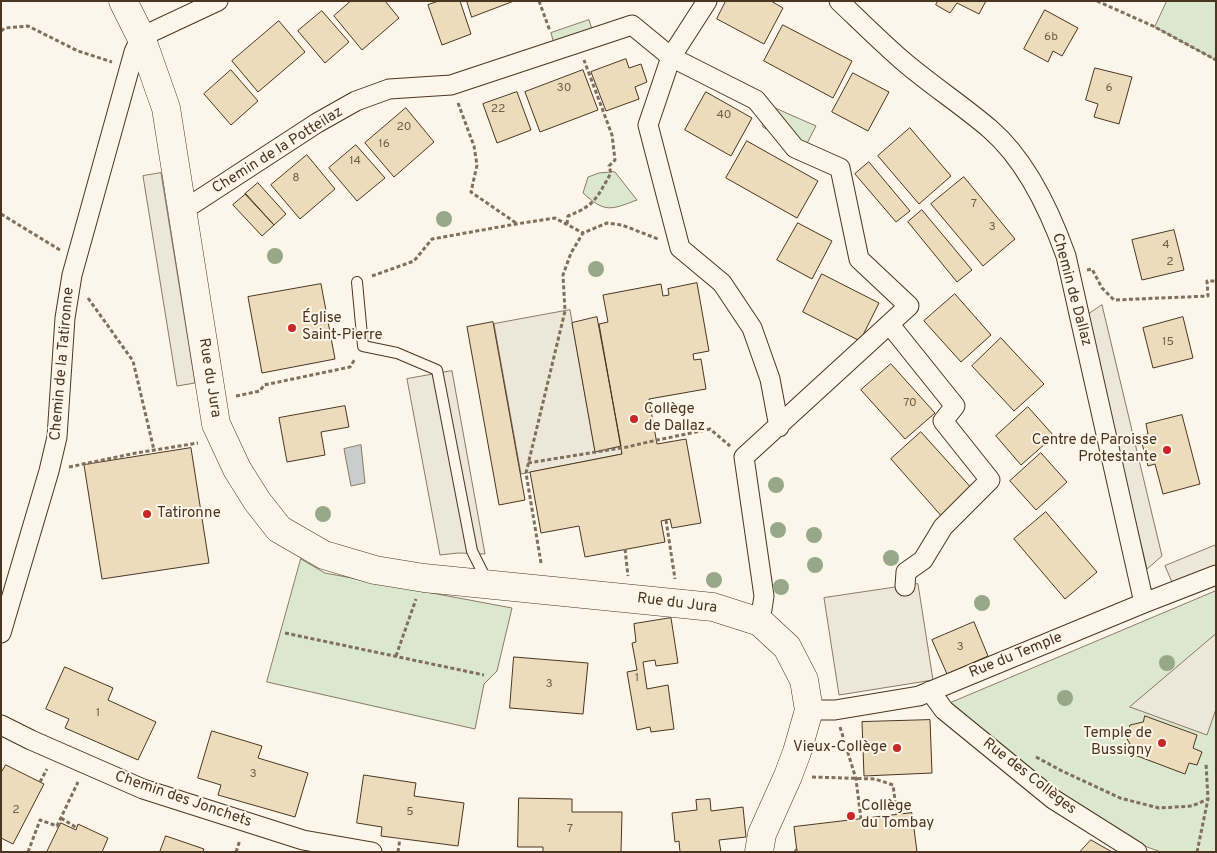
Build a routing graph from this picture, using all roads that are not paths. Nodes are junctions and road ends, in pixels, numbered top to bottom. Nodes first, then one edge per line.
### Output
1 (123, 1) edge
2 (218, 1) edge
3 (707, 1) edge
4 (839, 1) edge
5 (141, 37) junction
6 (671, 57) junction
7 (182, 211) junction
8 (357, 282) road end
9 (890, 325) junction
10 (779, 427) junction
11 (1216, 575) edge
12 (488, 584) junction
13 (905, 586) dead end
14 (1144, 603) junction
15 (760, 622) junction
16 (1, 633) edge
17 (930, 691) junction
18 (822, 710) junction
19 (1, 725) edge
20 (372, 852) edge
21 (759, 852) edge
22 (1137, 852) edge

1 - 5 street, Rue du Jura
2 - 5 street
3 - 6 street
4 - 14 street, Chemin de Dallaz
5 - 7 street, Rue du Jura
5 - 16 street, Chemin de la Tatironne
6 - 7 street, Chemin de la Potteilaz
6 - 9 street, Chemin de la Potteilaz
6 - 10 street
7 - 12 street, Rue du Jura
8 - 12 lane
9 - 10 street, Chemin de la Potteilaz
9 - 13 street
10 - 15 street, Chemin de la Potteilaz
11 - 14 street, Rue du Temple
12 - 15 street, Rue du Jura
14 - 17 street, Rue du Temple
15 - 18 street, Rue du Jura
17 - 18 street, Rue du Temple
17 - 22 street, Rue des Collèges
18 - 21 street
19 - 20 street, Chemin des Jonchets

